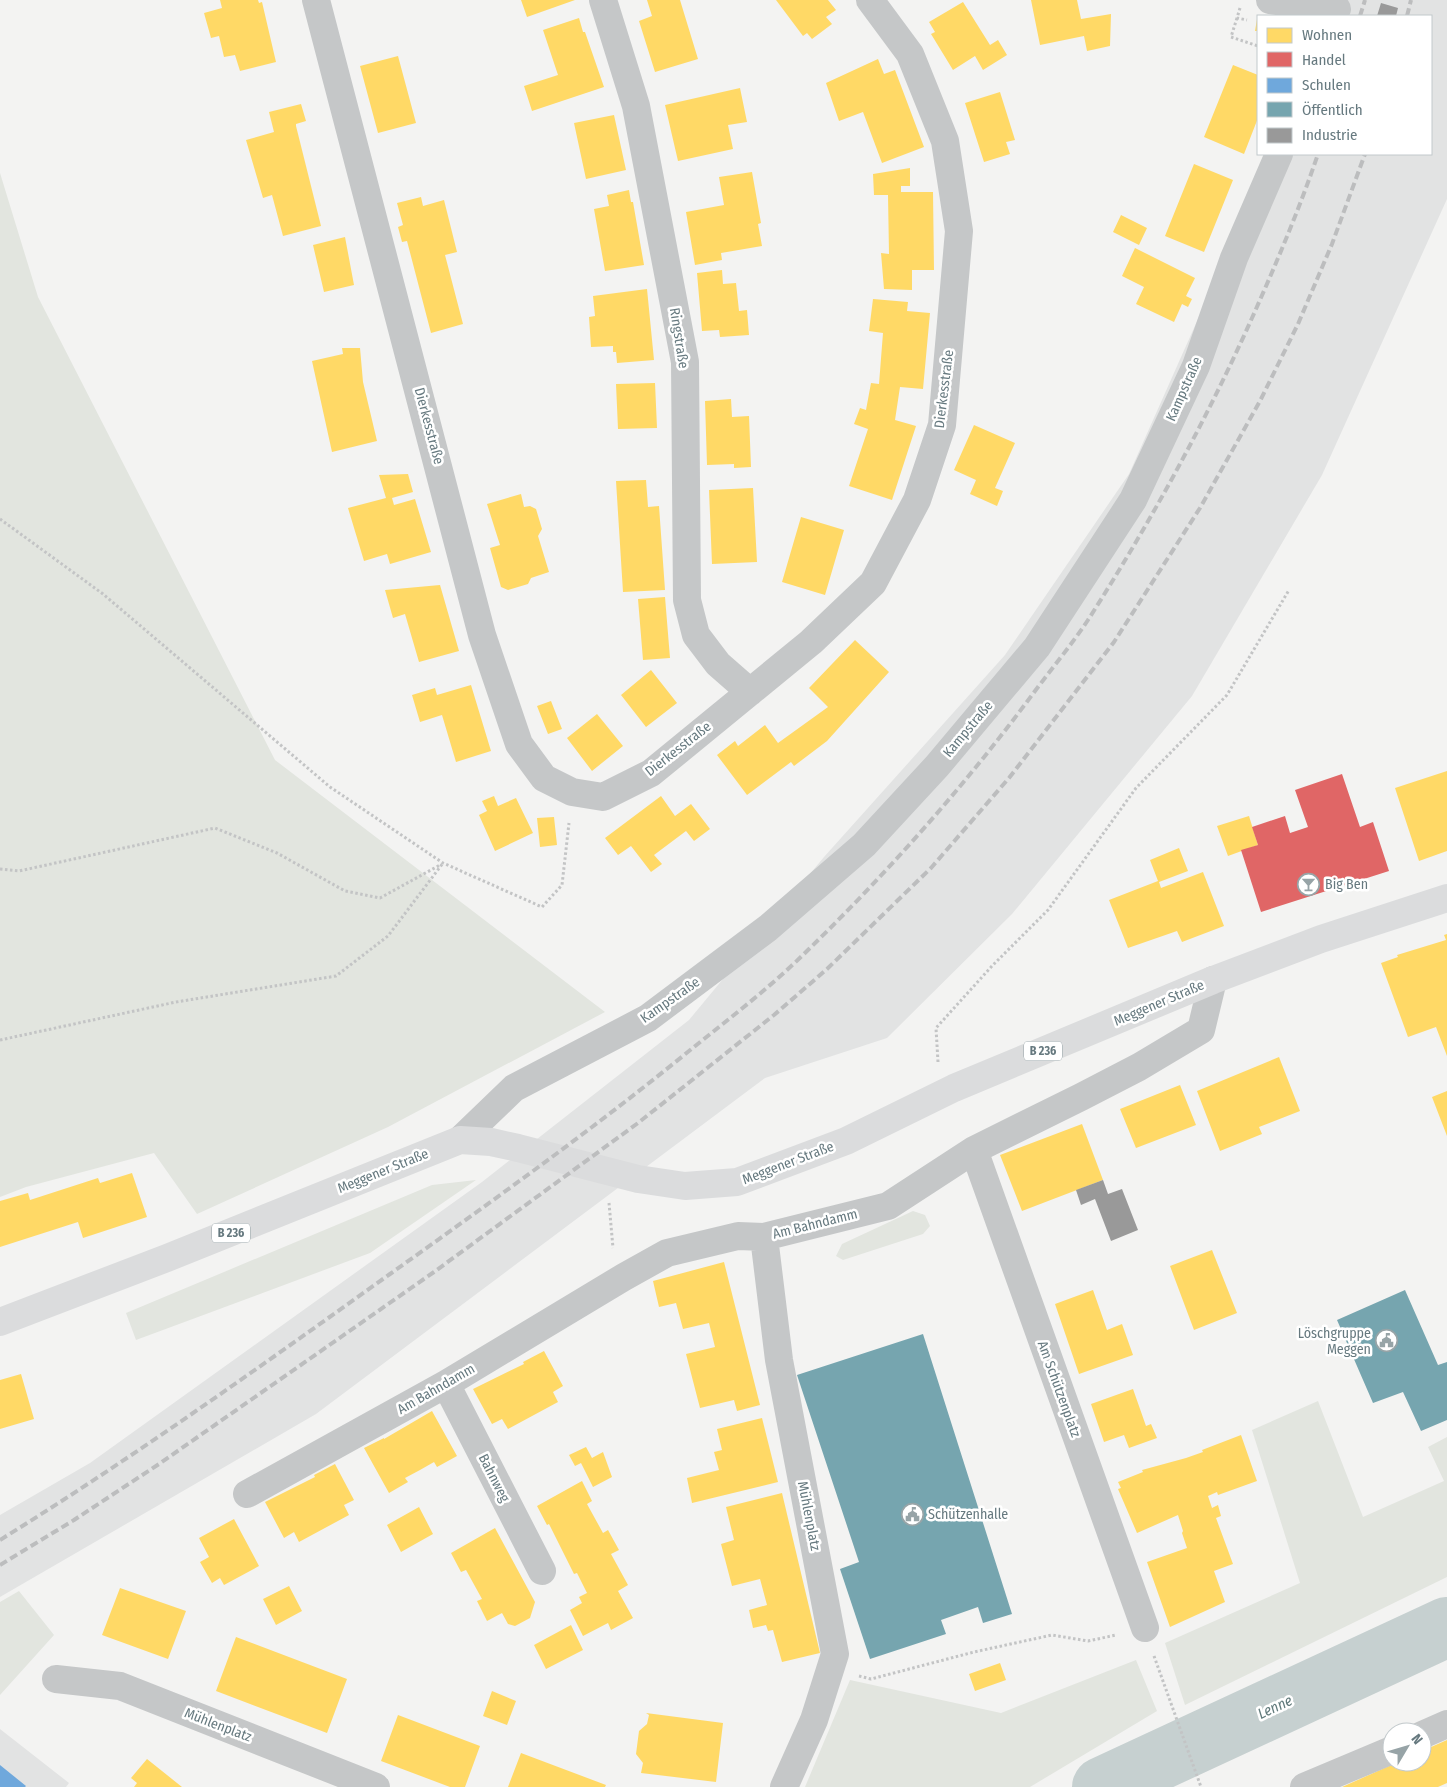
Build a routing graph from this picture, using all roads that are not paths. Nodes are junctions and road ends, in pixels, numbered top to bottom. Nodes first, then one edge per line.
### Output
1 (316, 0) edge
2 (603, 0) edge
3 (870, 0) edge
4 (1270, 0) edge
5 (1337, 8) edge
6 (1279, 155) edge
7 (750, 692) junction
8 (1447, 898) edge
9 (1212, 980) junction
10 (460, 1140) junction
11 (974, 1150) junction
12 (764, 1237) junction
13 (0, 1322) edge
14 (446, 1384) junction
15 (247, 1494) dead end
16 (542, 1571) dead end
17 (1145, 1628) road end
18 (56, 1679) dead end
19 (1447, 1724) edge
20 (1432, 1731) edge
21 (1382, 1754) edge
22 (376, 1787) edge
23 (784, 1787) edge
24 (1304, 1787) edge

1 - 7 street, Dierkesstraße
2 - 7 street, Ringstraße
3 - 7 street, Dierkesstraße
4 - 5 street
6 - 10 street, Kampstraße
8 - 9 main road, Meggener Straße / B 236
9 - 10 main road, Meggener Straße / B 236
9 - 11 street, Am Bahndamm
10 - 13 main road, Meggener Straße / B 236
11 - 12 street, Am Bahndamm
11 - 17 street, Am Schützenplatz
12 - 14 street, Am Bahndamm
12 - 23 street, Mühlenplatz
14 - 15 street, Am Bahndamm
14 - 16 street, Bahnweg
18 - 22 street, Mühlenplatz
19 - 20 street
21 - 24 street

